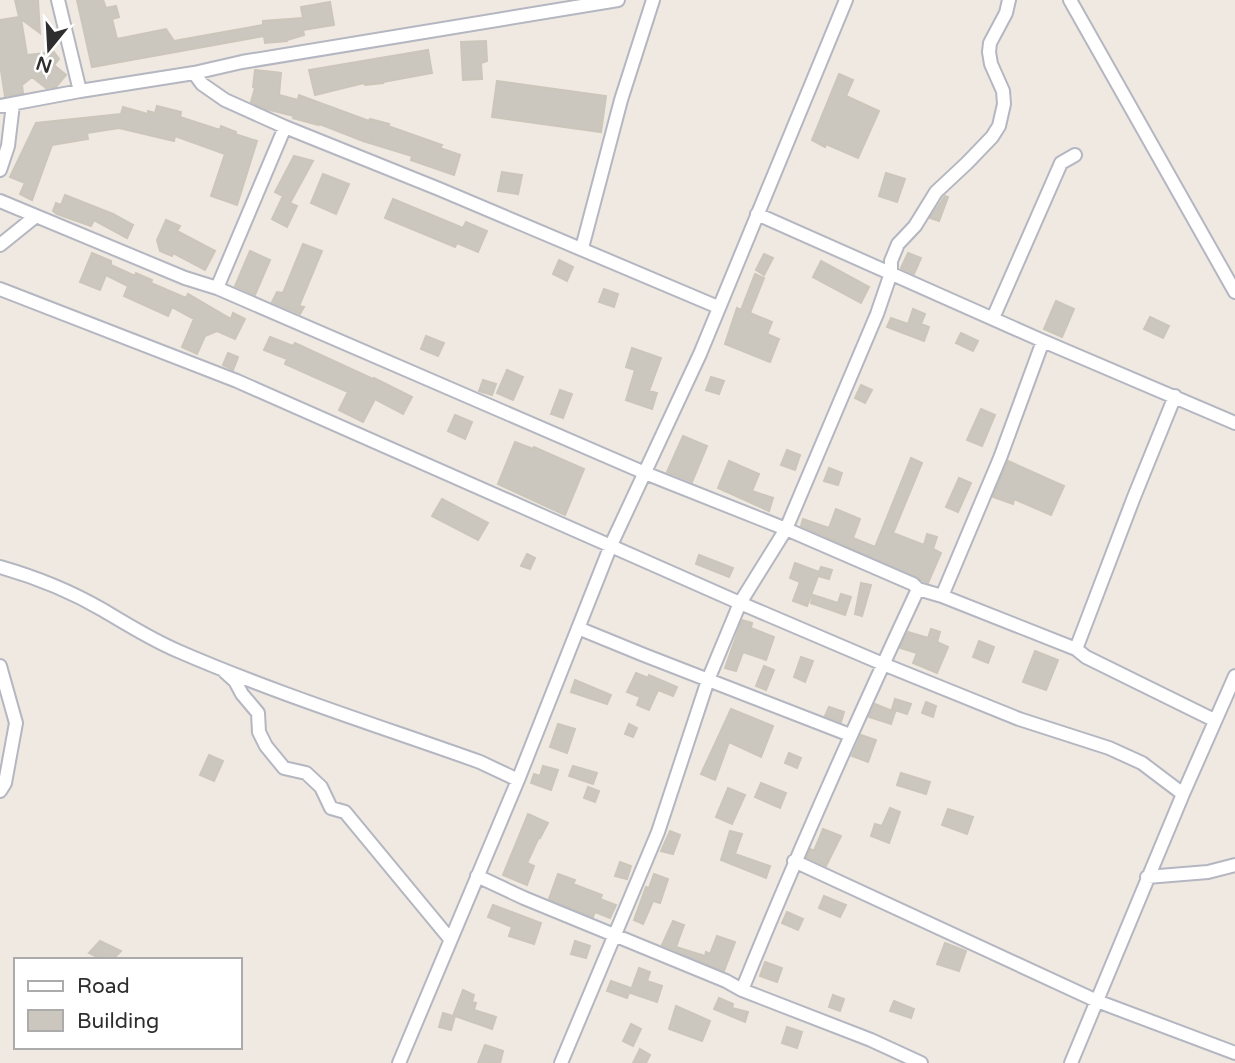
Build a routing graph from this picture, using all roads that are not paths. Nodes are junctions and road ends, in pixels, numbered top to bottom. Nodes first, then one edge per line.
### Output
1 (58, 0) edge
2 (618, 0) edge
3 (653, 0) edge
4 (846, 0) edge
5 (1009, 0) edge
6 (1070, 0) edge
7 (194, 73) junction
8 (80, 91) junction
9 (7, 105) edge
10 (285, 127) junction
11 (1075, 155) dead end
12 (0, 170) edge
13 (0, 201) edge
14 (757, 214) junction
15 (36, 216) junction
16 (0, 245) edge
17 (582, 248) junction
18 (891, 273) junction
19 (217, 288) junction
20 (0, 289) edge
21 (1235, 292) edge
22 (718, 307) junction
23 (993, 318) junction
24 (1043, 341) junction
25 (1175, 396) junction
26 (1235, 423) edge
27 (645, 473) junction
28 (786, 528) junction
29 (611, 545) junction
30 (0, 567) edge
31 (918, 589) junction
32 (942, 596) junction
33 (740, 603) junction
34 (578, 628) junction
35 (1076, 649) junction
36 (883, 664) junction
37 (0, 666) edge
38 (222, 669) junction
39 (1235, 676) edge
40 (708, 680) junction
41 (1214, 720) junction
42 (850, 735) junction
43 (518, 780) junction
44 (0, 791) edge
45 (1182, 794) junction
46 (794, 861) junction
47 (1235, 865) edge
48 (477, 876) junction
49 (1147, 877) junction
50 (614, 935) junction
51 (450, 939) junction
52 (742, 990) junction
53 (1097, 1001) junction
54 (1229, 1056) edge
55 (563, 1062) edge
56 (399, 1063) edge
57 (921, 1063) edge
58 (1071, 1063) edge

1 - 8 street
2 - 7 street
3 - 17 street
4 - 14 street
5 - 18 street
6 - 21 street
7 - 8 street
7 - 10 street
8 - 9 street
9 - 12 street
10 - 17 street
10 - 19 street
11 - 23 street
13 - 15 street
14 - 18 street
14 - 22 street
15 - 16 street
15 - 19 street
17 - 22 street
18 - 23 street
18 - 28 street
19 - 27 street
20 - 29 street
22 - 27 street
23 - 24 street
24 - 25 street
24 - 32 street
25 - 26 street
25 - 35 street
27 - 28 street
27 - 29 street
28 - 31 street
28 - 33 street
29 - 33 street
29 - 34 street
30 - 38 street
31 - 32 street
31 - 36 street
32 - 35 street
33 - 36 street
33 - 40 street
34 - 40 street
34 - 43 street
35 - 41 street
36 - 42 street
36 - 45 street
37 - 44 street
38 - 43 street
38 - 51 street
39 - 41 street
40 - 42 street
40 - 50 street
41 - 45 street
42 - 46 street
43 - 48 street
45 - 49 street
46 - 52 street
46 - 53 street
47 - 49 street
48 - 50 street
48 - 51 street
49 - 53 street
50 - 52 street
50 - 55 street
51 - 56 street
52 - 57 street
53 - 54 street
53 - 58 street

